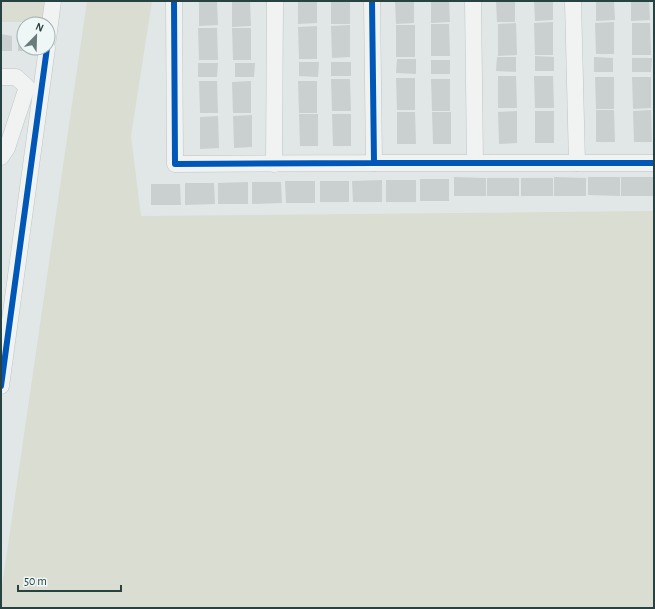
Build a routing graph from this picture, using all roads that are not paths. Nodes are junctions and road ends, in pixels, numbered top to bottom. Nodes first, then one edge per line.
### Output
1 (53, 1) edge
2 (174, 1) edge
3 (274, 1) edge
4 (372, 1) edge
5 (473, 1) edge
6 (573, 1) edge
7 (51, 16) edge
8 (46, 56) edge
9 (1, 77) edge
10 (1, 157) edge
11 (475, 162) junction
12 (374, 163) junction
13 (576, 163) junction
14 (654, 163) edge
15 (274, 164) junction
16 (7, 293) edge
17 (6, 312) edge
18 (1, 386) edge

1 - 7 street
2 - 15 street
3 - 15 street
4 - 12 street
5 - 11 street
6 - 13 street
8 - 16 street
9 - 10 street
11 - 12 street
11 - 13 street
12 - 15 street
13 - 14 street
16 - 17 street
17 - 18 street

